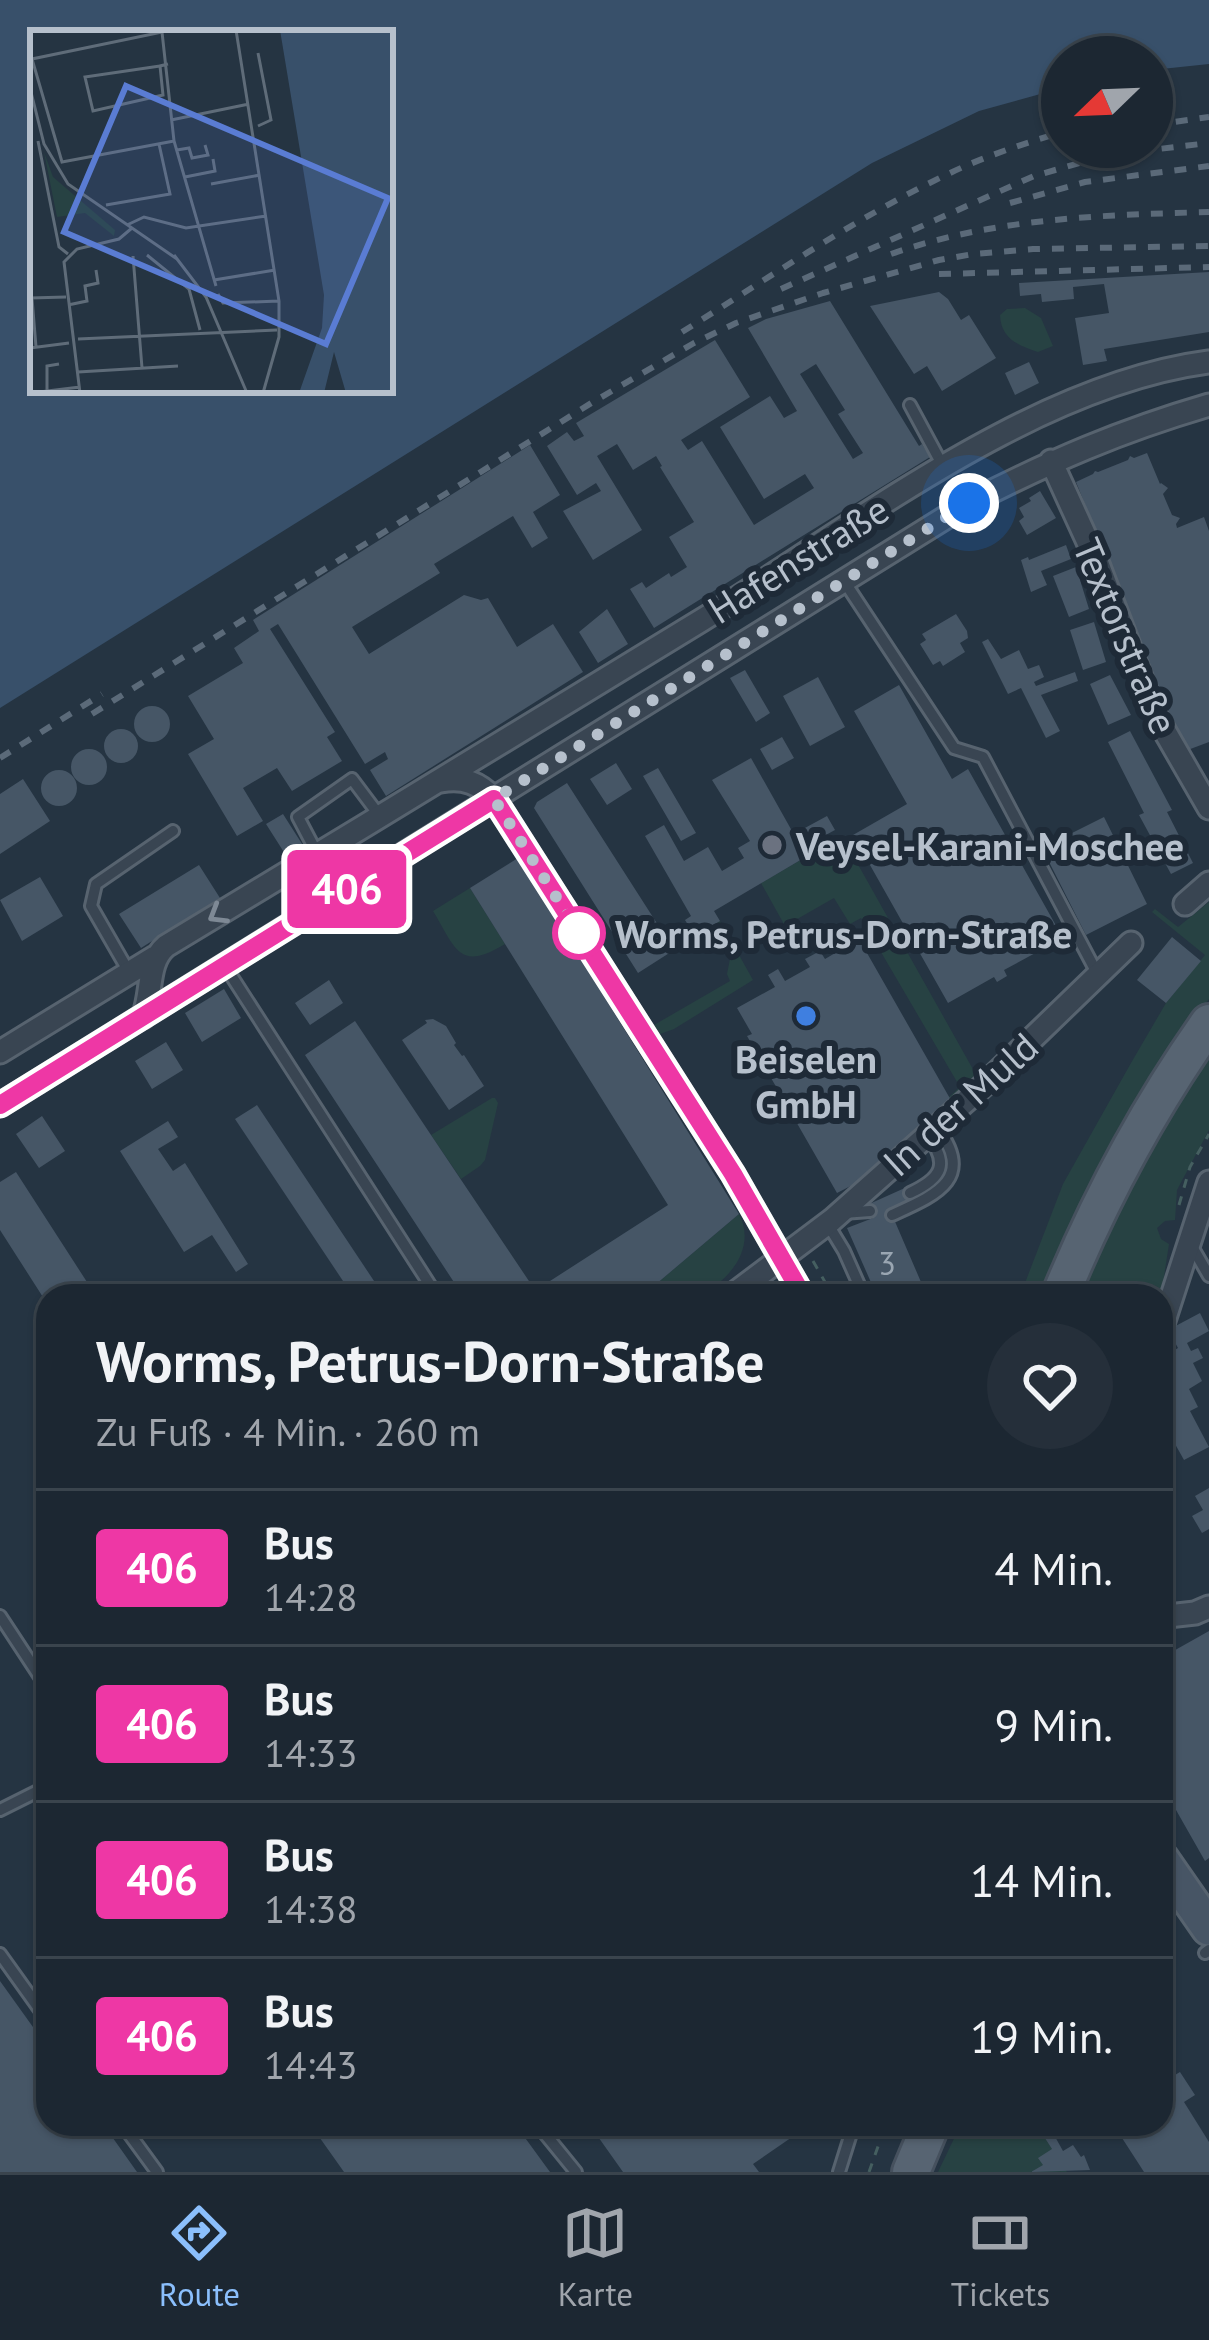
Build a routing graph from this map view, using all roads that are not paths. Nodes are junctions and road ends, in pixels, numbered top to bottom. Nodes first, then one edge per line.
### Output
1 (1209, 362) edge
2 (910, 405) dead end
3 (1209, 405) edge
4 (1051, 461) junction
5 (944, 467) junction
6 (844, 581) junction
7 (590, 687) junction
8 (614, 724) junction
9 (435, 782) junction
10 (494, 799) junction
11 (1209, 808) edge
12 (380, 816) junction
13 (173, 831) dead end
14 (318, 855) junction
15 (1209, 883) edge
16 (1185, 904) dead end
17 (1131, 943) dead end
18 (155, 957) junction
19 (225, 966) junction
20 (129, 972) junction
21 (1098, 976) junction
22 (143, 1017) junction
23 (1209, 1023) edge
24 (0, 1052) edge
25 (0, 1105) edge
26 (931, 1130) junction
27 (1209, 1182) edge
28 (910, 1193) dead end
29 (870, 1211) dead end
30 (892, 1215) dead end
31 (833, 1218) junction
32 (1190, 1242) junction
33 (782, 1257) junction
34 (1209, 1276) edge
35 (429, 1284) edge
36 (747, 1284) edge
37 (797, 1284) edge
38 (859, 1284) edge
39 (1066, 1284) edge
40 (1173, 1294) edge
41 (1209, 1607) edge
42 (1173, 1615) edge
43 (0, 1616) edge
44 (36, 1671) edge
45 (36, 1792) edge
46 (0, 1810) edge
47 (1173, 1877) edge
48 (1206, 1930) edge
49 (0, 1954) edge
50 (36, 2004) edge
51 (131, 2136) edge
52 (547, 2136) edge
53 (850, 2136) edge
54 (926, 2136) edge
55 (157, 2172) edge
56 (576, 2172) edge
57 (839, 2172) edge
58 (911, 2172) edge

1 - 5 street, Hafenstraße
2 - 5 lane
3 - 4 street, Hafenstraße
4 - 6 street, Hafenstraße
4 - 11 street, Textorstraße
5 - 7 street, Hafenstraße
6 - 8 street, Hafenstraße
6 - 21 lane
7 - 8 street
7 - 9 street, Hafenstraße
8 - 10 street, Hafenstraße
9 - 10 street
9 - 12 street, Hafenstraße
10 - 19 street, Hafenstraße
10 - 33 street
12 - 14 street, Hafenstraße
12 - 14 lane
13 - 20 lane
14 -> 18 street, Hafenstraße
15 - 16 street
17 - 21 street, In der Muld
18 - 20 street, Hafenstraße
18 - 22 street
19 - 22 street, Hafenstraße
19 - 35 lane
20 - 24 street, Hafenstraße
21 - 26 street, In der Muld
22 - 25 street, Hafenstraße
23 - 39 main road
26 - 28 lane
26 - 30 lane
26 - 31 street, In der Muld
27 - 32 street
29 - 31 lane
31 - 33 street, In der Muld
31 - 38 lane
32 - 34 lane
32 - 40 street
33 - 36 street, In der Muld
33 - 37 street
41 - 42 street
43 - 44 lane
45 - 46 lane
47 - 48 main road
49 - 50 lane
51 - 55 lane
52 - 56 lane
53 - 57 lane
54 - 58 main road

